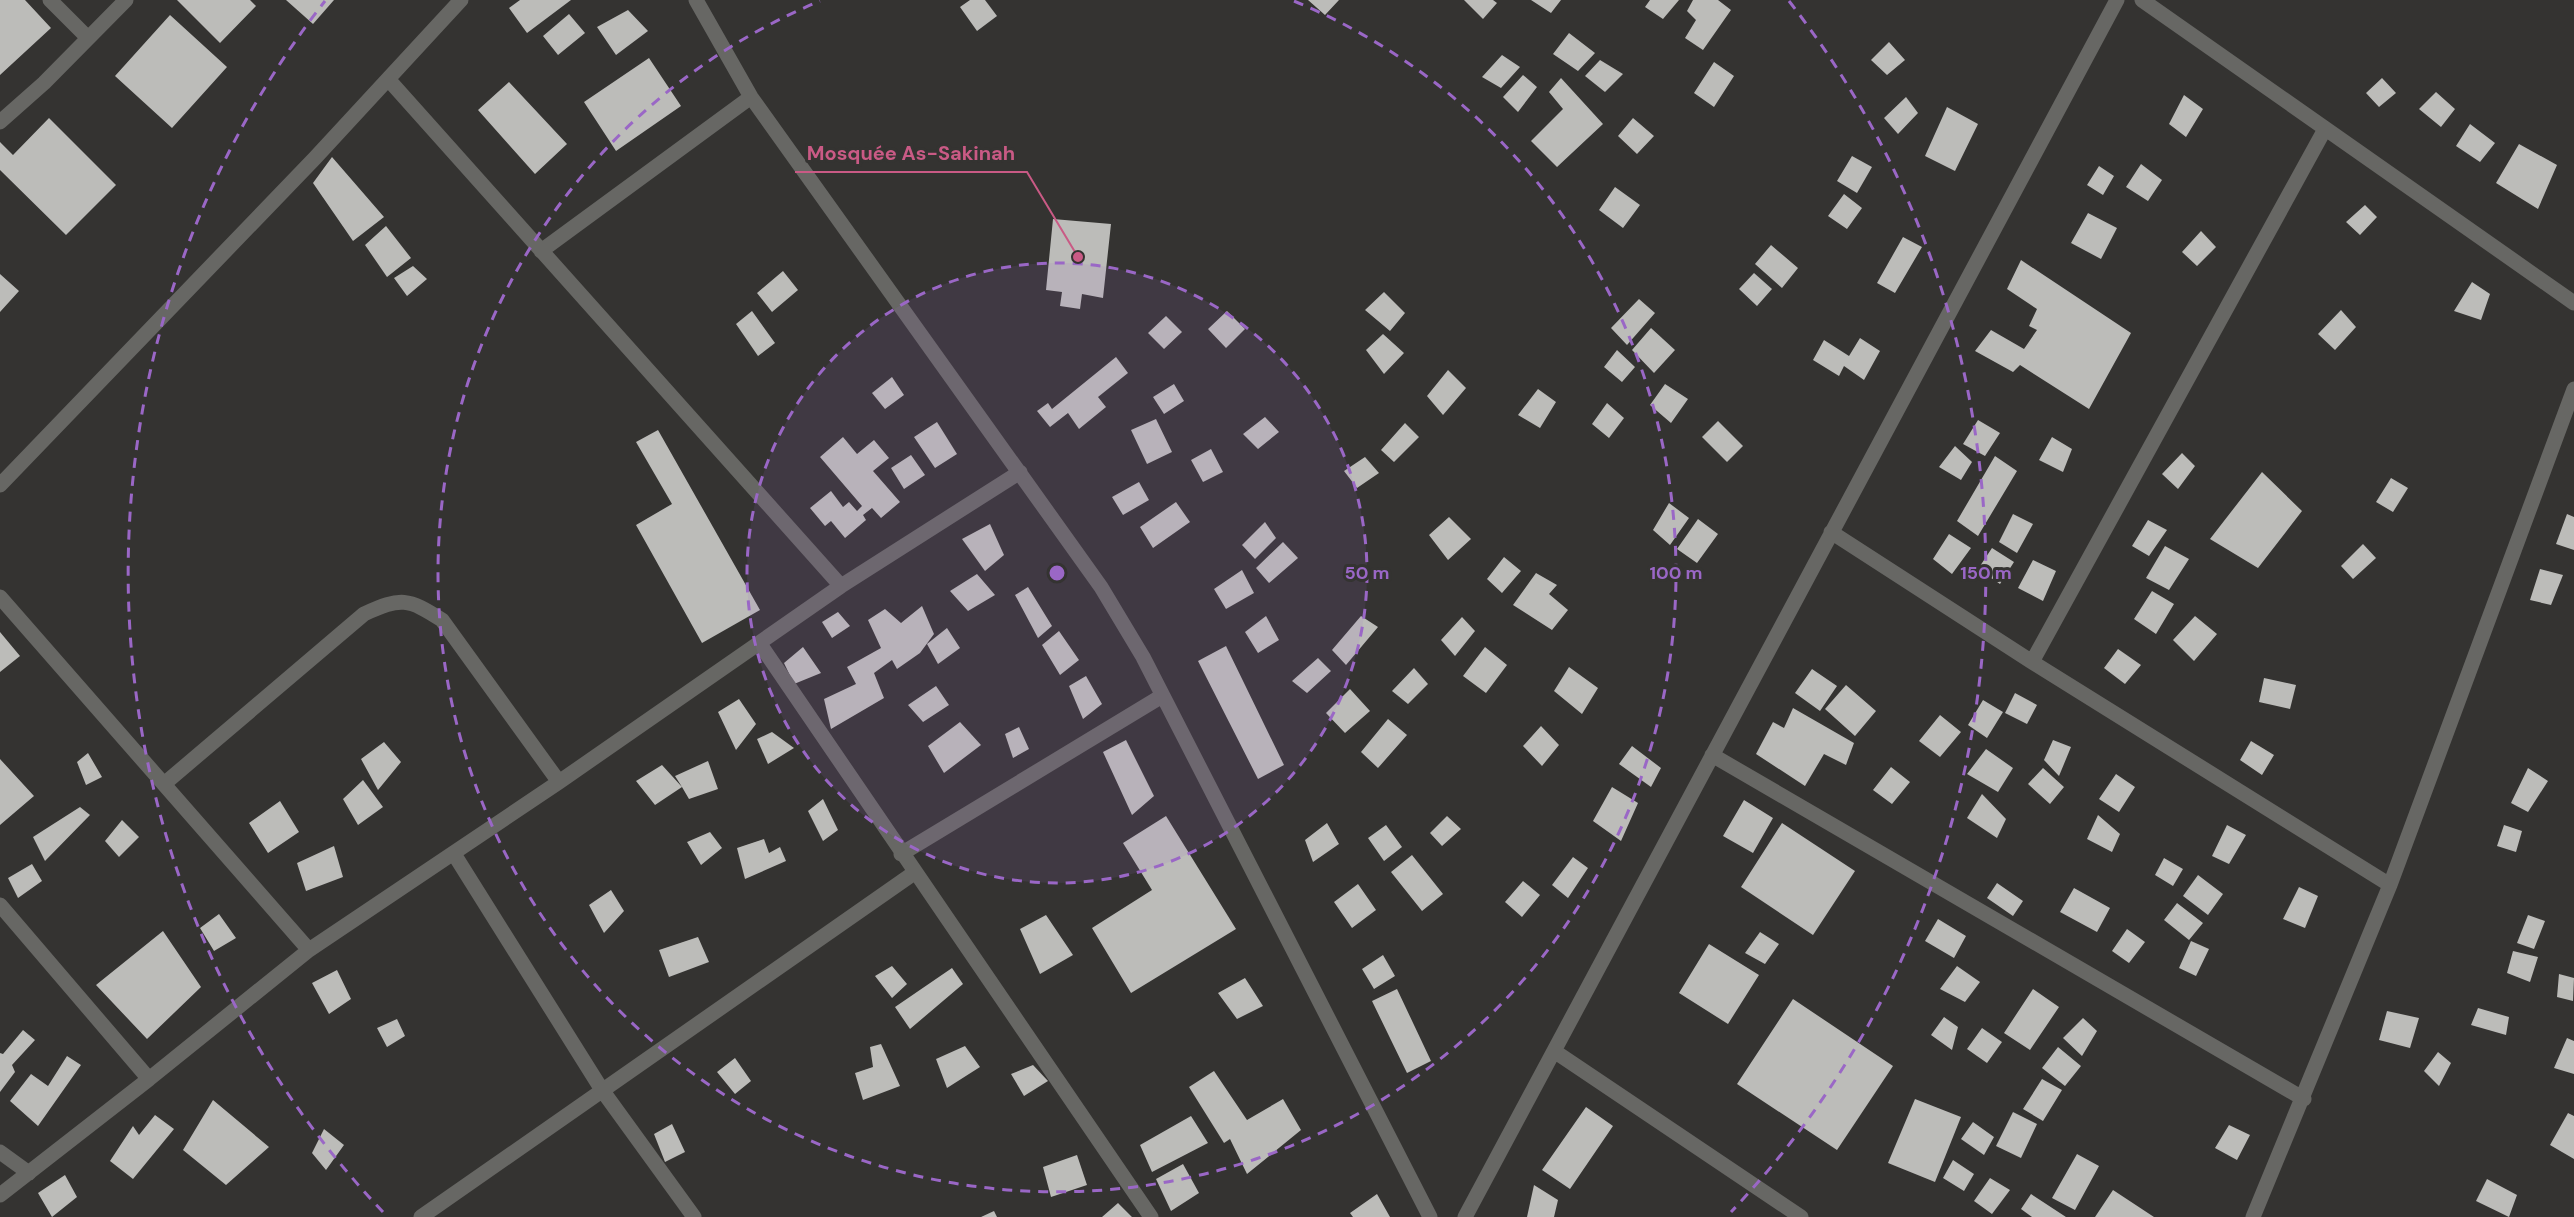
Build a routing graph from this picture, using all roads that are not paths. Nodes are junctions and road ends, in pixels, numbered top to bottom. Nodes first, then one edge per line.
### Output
1 (50, 0) edge
2 (126, 0) edge
3 (461, 0) edge
4 (696, 0) edge
5 (2117, 0) edge
6 (2142, 0) edge
7 (88, 38) junction
8 (388, 79) junction
9 (751, 97) junction
10 (0, 122) edge
11 (2325, 129) junction
12 (541, 251) junction
13 (2574, 303) edge
14 (2574, 388) edge
15 (1020, 472) junction
16 (0, 484) edge
17 (1831, 532) junction
18 (841, 586) junction
19 (0, 597) edge
20 (760, 644) junction
21 (2032, 662) junction
22 (1162, 696) junction
23 (1712, 755) junction
24 (559, 782) junction
25 (164, 784) junction
26 (454, 854) junction
27 (901, 854) junction
28 (914, 873) junction
29 (2390, 885) junction
30 (0, 905) edge
31 (309, 950) junction
32 (1554, 1051) junction
33 (149, 1079) junction
34 (602, 1090) junction
35 (2304, 1099) junction
36 (0, 1152) edge
37 (29, 1173) junction
38 (0, 1195) edge
39 (421, 1217) edge
40 (694, 1217) edge
41 (1150, 1217) edge
42 (1430, 1217) edge
43 (1464, 1217) edge
44 (1801, 1217) edge
45 (2253, 1217) edge

1 - 7 street
2 - 7 street
3 - 8 street
4 - 9 street
5 - 17 street
6 - 11 street
7 - 10 street
8 - 12 street
8 - 16 street
9 - 12 street
9 - 15 street
11 - 13 street
11 - 21 street
12 - 18 street
14 - 29 street
15 - 18 street
15 - 22 street
17 - 21 street
17 - 23 street
18 - 20 street
19 - 25 street
20 - 24 street
20 - 27 street
21 - 29 street
22 - 27 street
22 - 42 street
23 - 32 street
23 - 35 street
24 - 25 street
24 - 26 street
25 - 31 street
26 - 31 street
26 - 34 street
27 - 28 street
28 - 34 street
28 - 41 street
29 - 35 street
30 - 33 street
31 - 33 street
32 - 43 street
32 - 44 street
33 - 37 street
34 - 39 street
34 - 40 street
35 - 45 street
36 - 37 street
37 - 38 street

